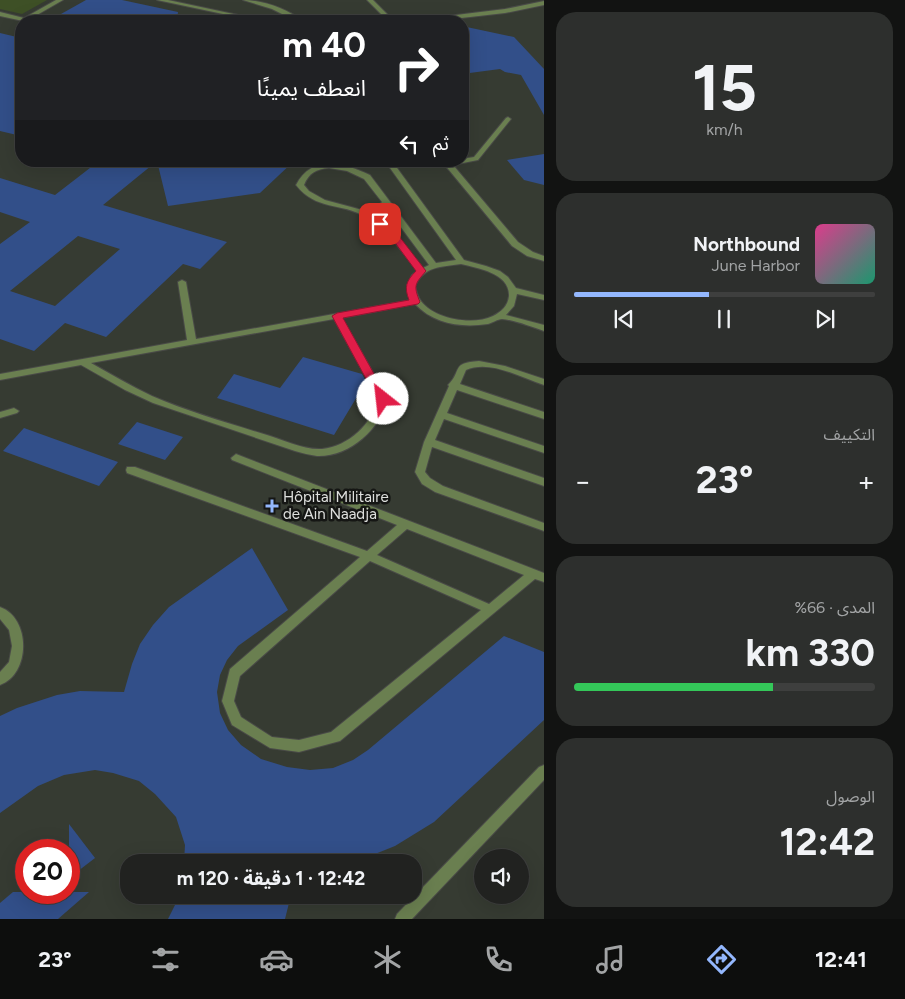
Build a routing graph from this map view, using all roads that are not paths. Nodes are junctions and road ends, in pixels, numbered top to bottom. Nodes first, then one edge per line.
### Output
1 (60, 0) edge
2 (160, 0) edge
3 (246, 0) edge
4 (370, 0) edge
5 (544, 3) edge
6 (0, 14) edge
7 (37, 15) edge
8 (234, 15) edge
9 (288, 15) edge
10 (385, 15) edge
11 (469, 15) edge
12 (15, 18) edge
13 (508, 119) dead end
14 (469, 160) edge
15 (323, 167) edge
16 (344, 167) edge
17 (392, 167) edge
18 (451, 167) edge
19 (386, 202) junction
20 (366, 214) junction
21 (544, 258) edge
22 (460, 262) junction
23 (433, 265) junction
24 (421, 271) junction
25 (182, 282) dead end
26 (513, 290) junction
27 (544, 298) edge
28 (415, 302) junction
29 (337, 316) junction
30 (501, 316) junction
31 (544, 328) edge
32 (192, 342) junction
33 (82, 362) junction
34 (0, 376) edge
35 (544, 382) edge
36 (453, 385) junction
37 (14, 411) dead end
38 (0, 414) edge
39 (440, 414) junction
40 (544, 416) edge
41 (429, 442) junction
42 (544, 450) edge
43 (236, 458) dead end
44 (131, 470) dead end
45 (544, 482) edge
46 (405, 524) junction
47 (544, 527) edge
48 (368, 556) junction
49 (538, 576) edge
50 (490, 609) junction
51 (0, 612) edge
52 (0, 680) edge
53 (544, 771) edge
54 (402, 919) edge

1 - 7 lane
2 - 8 lane
3 - 9 lane
4 - 10 lane
5 - 11 lane
6 - 12 lane
13 - 14 lane
15 - 20 lane
16 - 19 lane
17 - 22 lane
18 - 21 lane
19 - 20 lane
19 - 23 lane
20 - 24 lane
22 - 23 lane
22 - 26 lane
23 - 24 lane
24 - 28 lane
25 - 32 lane
26 - 27 lane
26 - 30 lane
28 - 29 lane
28 - 30 lane
29 - 32 lane
29 - 33 lane
30 - 31 lane
32 - 33 lane
33 - 34 lane
35 - 36 lane
36 - 39 lane
36 - 40 lane
37 - 38 lane
39 - 41 lane
39 - 42 lane
41 - 45 lane
41 - 47 lane
43 - 46 lane
44 - 48 lane
46 - 48 lane
46 - 49 lane
48 - 50 lane
48 - 50 lane
49 - 50 lane
51 - 52 lane
53 - 54 lane

